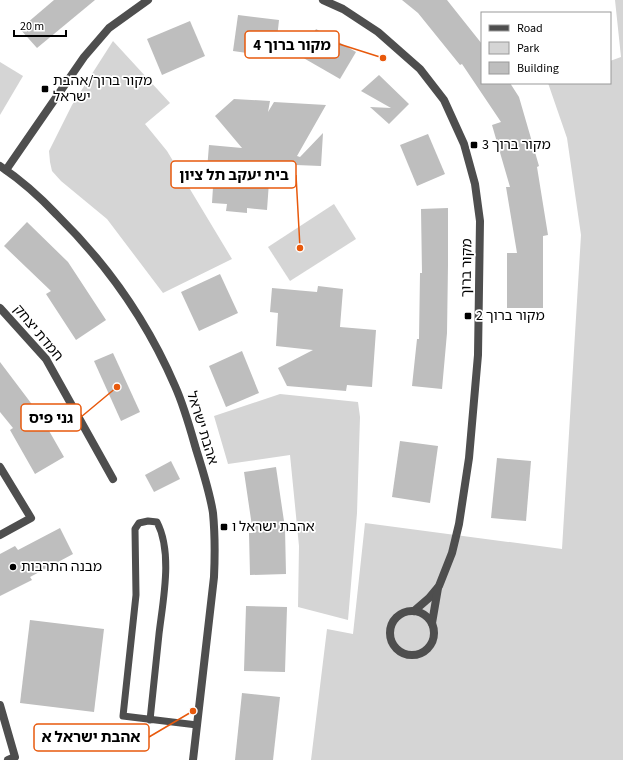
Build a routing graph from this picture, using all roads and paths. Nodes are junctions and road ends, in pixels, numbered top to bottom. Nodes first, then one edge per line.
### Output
1 (148, 0) edge
2 (323, 0) edge
3 (3, 168) edge
4 (0, 308) edge
5 (0, 467) edge
6 (113, 479) dead end
7 (0, 535) edge
8 (439, 586) junction
9 (414, 611) junction
10 (432, 623) junction
11 (0, 705) edge
12 (150, 720) junction
13 (197, 724) junction
14 (12, 759) edge
15 (193, 760) edge

1 - 3 street
2 - 8 street, מקור ברוך
3 - 13 street, אהבת ישראל
4 - 6 street, חמדת יצחק
5 - 7 street
8 - 9 street, מקור ברוך
8 - 10 street
9 - 10 street
9 - 10 street
11 - 14 street
12 - 12 lane
12 - 13 lane
13 - 15 street, אהבת ישראל

